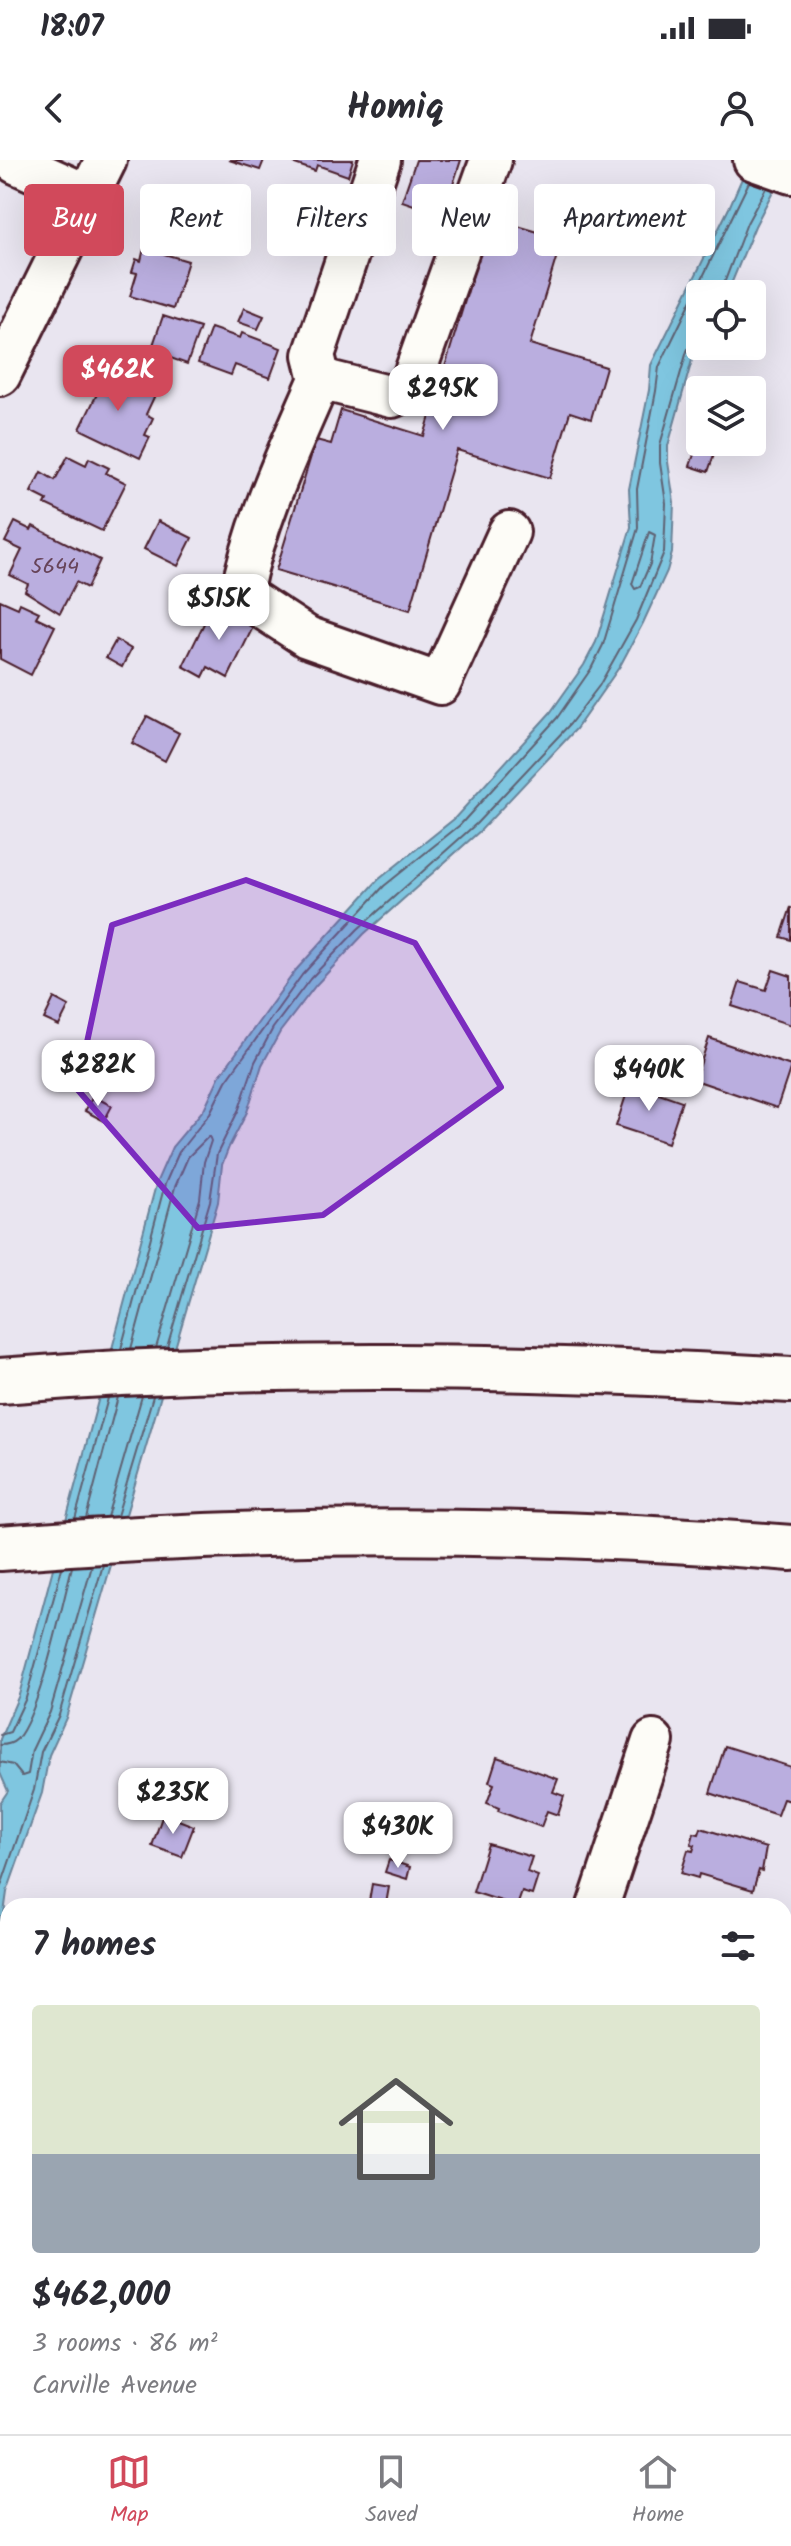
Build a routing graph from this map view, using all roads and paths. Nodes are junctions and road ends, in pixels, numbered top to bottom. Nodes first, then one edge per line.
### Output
1 (106, 160) edge
2 (380, 160) edge
3 (491, 160) edge
4 (754, 160) edge
5 (11, 171) edge
6 (791, 173) edge
7 (52, 184) edge
8 (95, 184) edge
9 (59, 256) edge
10 (0, 375) edge
11 (320, 379) junction
12 (509, 532) dead end
13 (791, 1380) edge
14 (0, 1381) edge
15 (0, 1548) edge
16 (791, 1548) edge
17 (653, 1741) dead end
18 (601, 1898) edge

1 - 8 street
2 - 11 street
3 - 11 street
4 - 6 street
5 - 7 street
9 - 10 street
11 - 12 street
13 - 14 highway
15 - 16 highway
17 - 18 street

